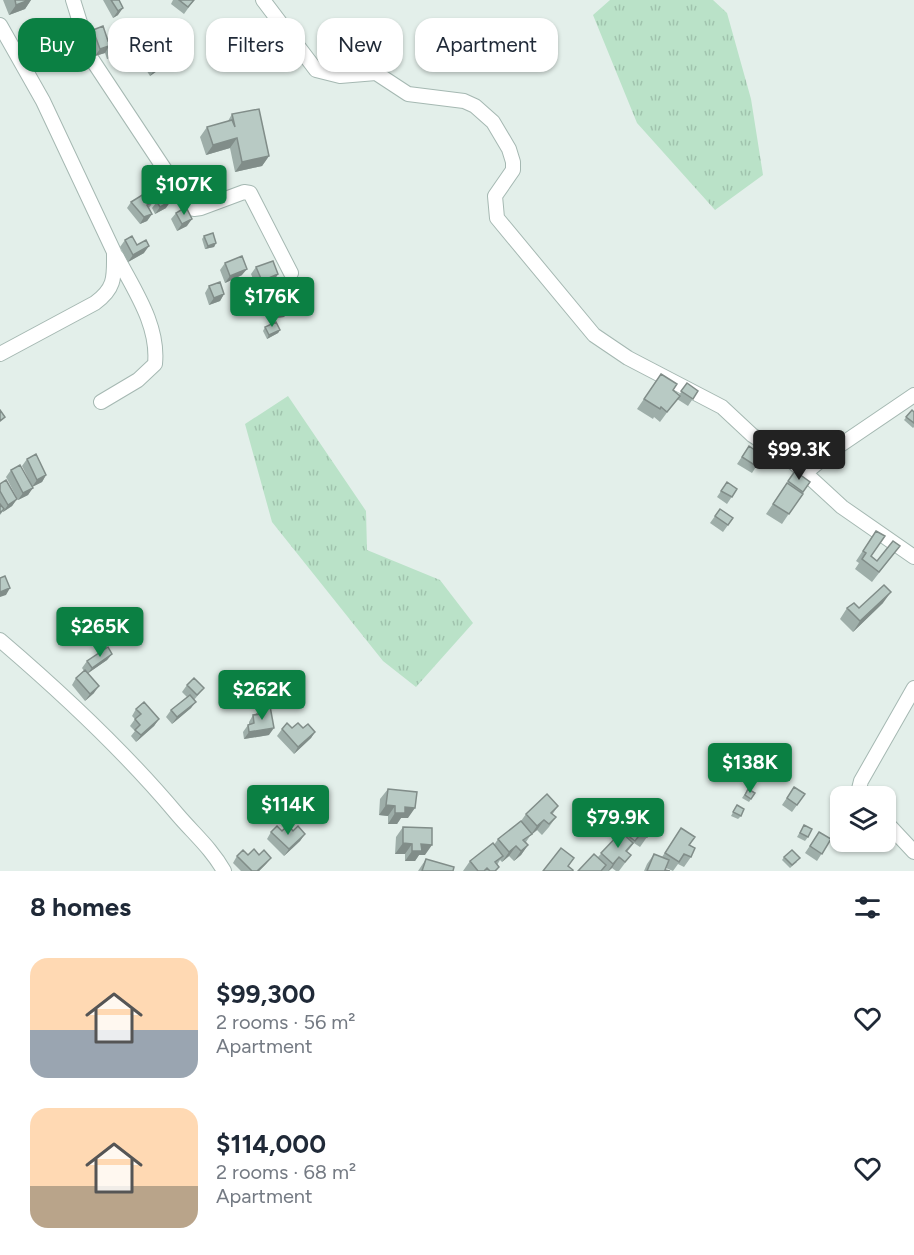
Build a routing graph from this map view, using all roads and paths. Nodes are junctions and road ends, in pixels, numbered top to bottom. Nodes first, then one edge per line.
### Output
1 (73, 0) edge
2 (263, 0) edge
3 (0, 26) edge
4 (114, 252) junction
5 (291, 273) dead end
6 (0, 354) edge
7 (914, 395) edge
8 (101, 402) dead end
9 (805, 473) junction
10 (914, 557) edge
11 (0, 640) edge
12 (914, 688) edge
13 (860, 786) edge
14 (896, 833) edge
15 (914, 852) edge
16 (224, 871) edge

1 - 5 street
2 - 9 street
3 - 4 street
4 - 6 street
4 - 8 street
7 - 9 street
9 - 10 street
11 - 16 street
12 - 13 street
14 - 15 street

